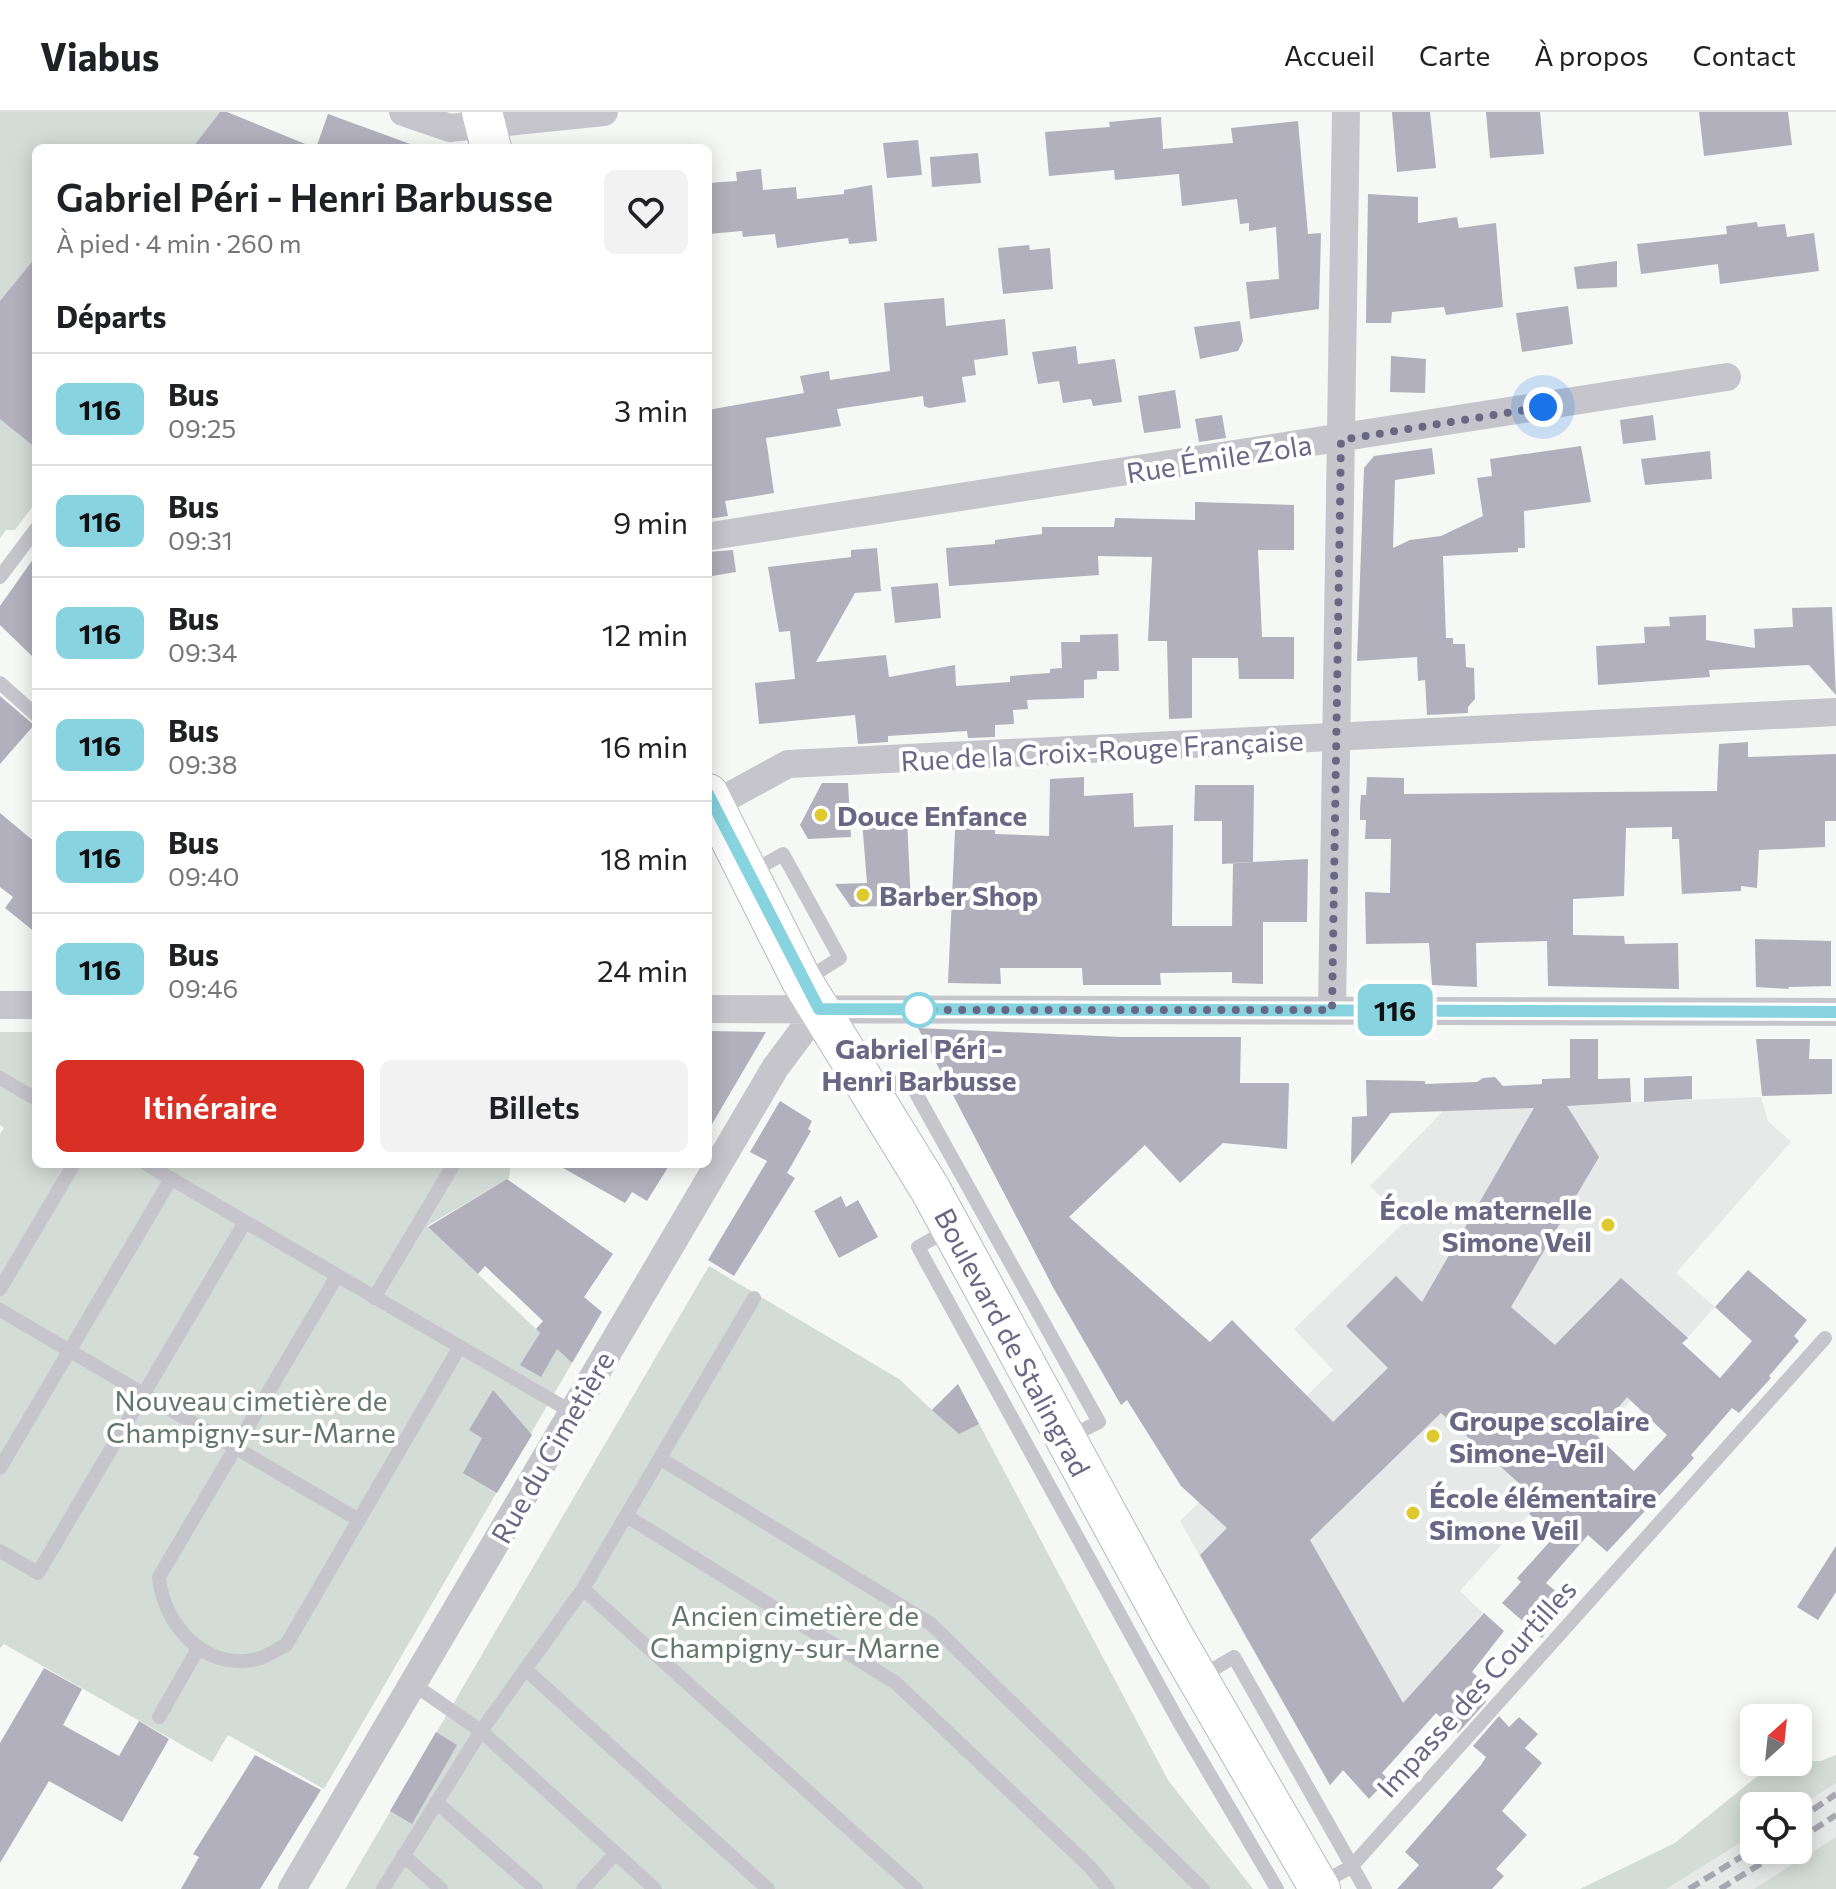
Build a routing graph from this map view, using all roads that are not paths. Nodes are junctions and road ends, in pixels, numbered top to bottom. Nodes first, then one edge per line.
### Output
1 (403, 112) edge
2 (604, 112) edge
3 (1346, 112) edge
4 (471, 125) edge
5 (1727, 377) dead end
6 (1341, 440) junction
7 (32, 534) edge
8 (712, 536) edge
9 (0, 577) edge
10 (0, 683) edge
11 (32, 711) edge
12 (1836, 712) edge
13 (1337, 739) junction
14 (712, 799) edge
15 (712, 801) edge
16 (810, 995) junction
17 (0, 1005) edge
18 (32, 1005) edge
19 (712, 1008) edge
20 (1332, 1010) junction
21 (1836, 1012) edge
22 (0, 1078) edge
23 (875, 1095) junction
24 (32, 1097) edge
25 (72, 1168) edge
26 (153, 1168) edge
27 (452, 1168) edge
28 (171, 1179) junction
29 (245, 1222) junction
30 (951, 1228) junction
31 (337, 1276) junction
32 (0, 1289) edge
33 (374, 1298) junction
34 (754, 1298) dead end
35 (0, 1310) edge
36 (1825, 1338) dead end
37 (459, 1348) junction
38 (69, 1351) junction
39 (144, 1395) junction
40 (572, 1412) junction
41 (236, 1447) junction
42 (661, 1459) junction
43 (0, 1468) edge
44 (1067, 1474) junction
45 (628, 1517) junction
46 (359, 1520) junction
47 (0, 1551) edge
48 (583, 1589) junction
49 (199, 1647) junction
50 (525, 1669) junction
51 (413, 1684) junction
52 (159, 1717) dead end
53 (481, 1731) junction
54 (436, 1802) junction
55 (615, 1854) junction
56 (403, 1855) junction
57 (1330, 1880) edge
58 (292, 1889) edge
59 (383, 1889) edge
60 (441, 1889) edge
61 (536, 1889) edge
62 (583, 1889) edge
63 (655, 1889) edge
64 (768, 1889) edge
65 (916, 1889) edge
66 (1108, 1889) edge
67 (1203, 1889) edge
68 (1277, 1889) edge
69 (1365, 1889) edge

1 - 4 street
2 - 4 street
3 - 6 street
5 - 6 street, Rue Émile Zola
6 - 8 street, Rue Émile Zola
6 - 13 street
7 - 9 lane
10 - 11 lane
12 - 13 street, Rue de la Croix-Rouge Française
13 - 14 street, Rue de la Croix-Rouge Française
13 - 20 street
15 - 16 main road, Boulevard de Stalingrad
16 - 19 street
16 - 20 street
16 - 23 main road, Boulevard de Stalingrad
16 - 40 street, Rue du Cimetière
17 - 18 street
20 - 21 street
22 - 24 lane
23 - 30 main road, Boulevard de Stalingrad
23 - 44 lane
25 - 32 lane
26 - 28 lane
27 - 33 lane
28 - 29 lane
28 - 38 lane
29 - 31 lane
29 - 39 lane
30 - 44 main road, Boulevard de Stalingrad
30 - 44 lane
31 - 33 lane
31 - 41 lane
33 - 37 lane
34 - 42 lane
35 - 38 lane
36 - 57 lane, Impasse des Courtilles
37 - 40 lane
37 - 46 lane
38 - 39 lane
38 - 43 lane
39 - 41 lane
39 - 47 lane
40 - 51 street, Rue du Cimetière
41 - 46 lane
41 - 49 lane
42 - 45 lane
42 - 67 lane
44 - 57 main road, Boulevard de Stalingrad
44 - 68 lane
45 - 48 lane
45 - 66 lane
46 - 49 lane
48 - 50 lane
48 - 65 lane
49 - 52 lane
50 - 53 lane
50 - 64 lane
51 - 53 lane
51 - 58 street, Rue du Cimetière
53 - 54 lane
53 - 55 lane
54 - 56 lane
54 - 61 lane
55 - 62 lane
55 - 63 lane
56 - 59 lane
56 - 60 lane
57 - 69 lane

